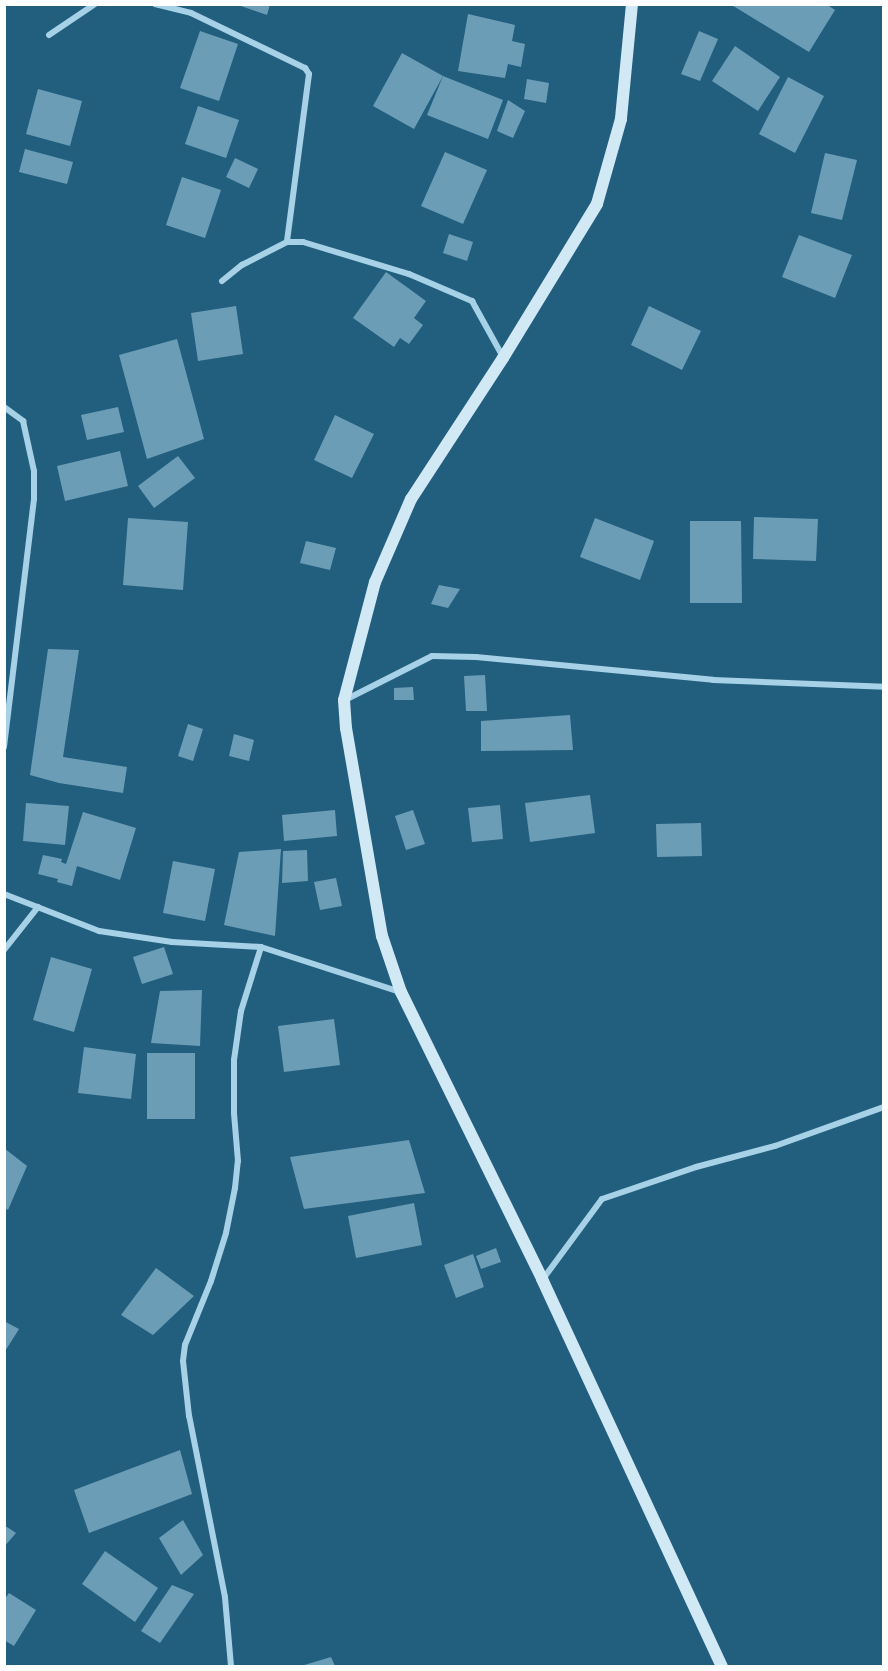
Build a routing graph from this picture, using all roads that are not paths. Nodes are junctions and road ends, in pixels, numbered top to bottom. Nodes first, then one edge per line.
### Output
1 (95, 4) edge
2 (155, 4) edge
3 (632, 4) edge
4 (49, 35) dead end
5 (287, 242) junction
6 (222, 281) dead end
7 (503, 358) junction
8 (4, 407) edge
9 (884, 687) edge
10 (344, 700) junction
11 (4, 747) edge
12 (4, 894) edge
13 (38, 907) junction
14 (261, 946) junction
15 (4, 950) edge
16 (401, 992) junction
17 (884, 1107) edge
18 (542, 1279) junction
19 (231, 1666) edge
20 (722, 1666) edge

1 - 4 street
2 - 5 street
3 - 7 main road
5 - 6 street
5 - 7 street
7 - 10 main road
8 - 11 street
9 - 10 street
10 - 16 main road
12 - 13 street
13 - 14 street
13 - 15 street
14 - 16 street
14 - 19 street
16 - 18 main road
17 - 18 street
18 - 20 main road

